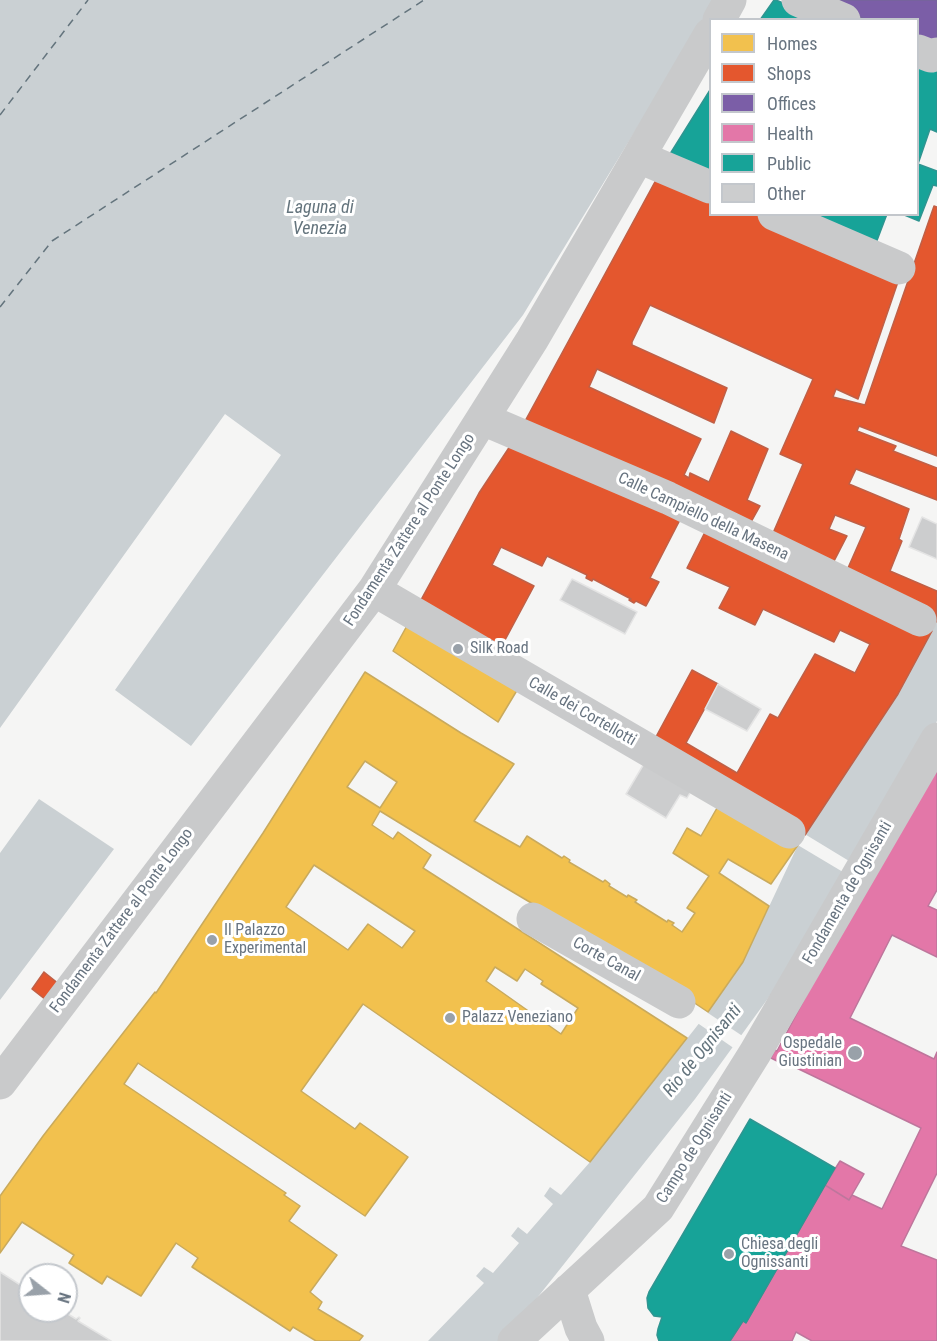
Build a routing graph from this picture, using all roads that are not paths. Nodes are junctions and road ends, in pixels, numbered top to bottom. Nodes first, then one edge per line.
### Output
1 (730, 0) edge
2 (798, 0) edge
3 (720, 18) edge
4 (839, 18) edge
5 (709, 37) edge
6 (639, 157) junction
7 (709, 186) edge
8 (779, 216) edge
9 (899, 268) dead end
10 (483, 419) junction
11 (374, 590) junction
12 (920, 620) dead end
13 (937, 739) edge
14 (789, 832) dead end
15 (532, 919) dead end
16 (679, 1002) dead end
17 (758, 1046) joint
18 (0, 1083) edge
19 (569, 1290) junction
20 (585, 1334) edge
21 (514, 1341) edge

1 - 3 street
2 - 4 street
5 - 6 street, Fondamenta Zattere al Ponte Longo
6 - 7 street
6 - 10 street, Fondamenta Zattere al Ponte Longo
8 - 9 street
10 - 11 street, Fondamenta Zattere al Ponte Longo
10 - 12 street, Calle Campiello della Masena
11 - 14 street, Calle dei Cortellotti
11 - 18 street, Fondamenta Zattere al Ponte Longo
13 - 17 street, Fondamenta de Ognisanti
15 - 16 street, Corte Canal
17 - 19 street, Campo de Ognisanti
19 - 20 street
19 - 21 street, Campo de Ognisanti

